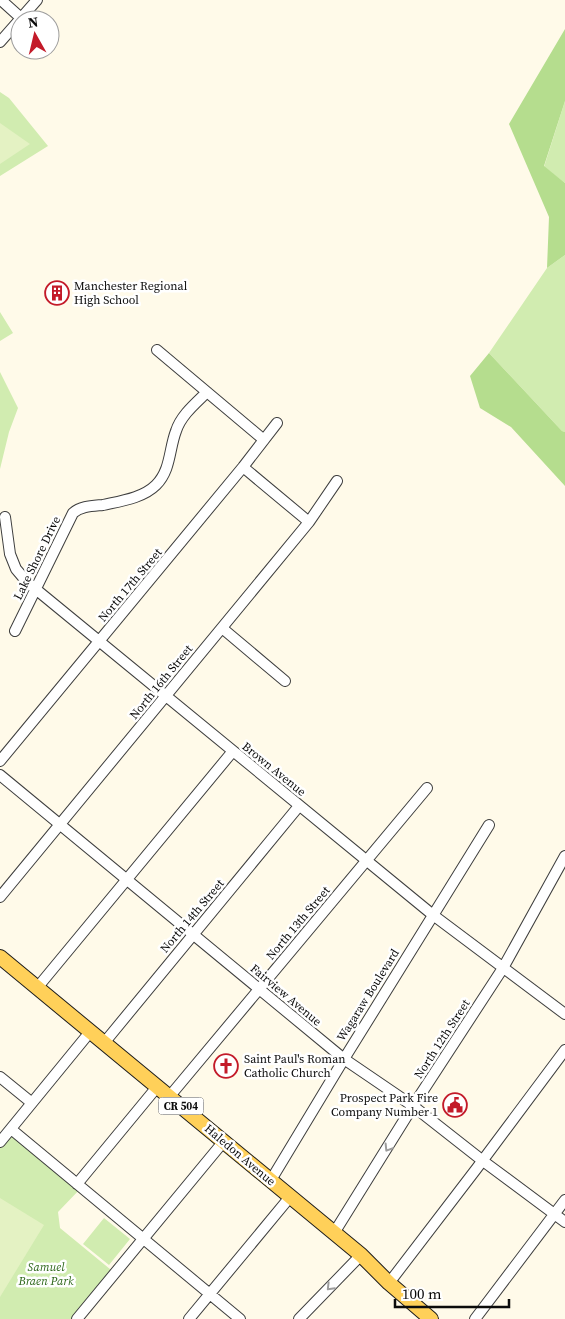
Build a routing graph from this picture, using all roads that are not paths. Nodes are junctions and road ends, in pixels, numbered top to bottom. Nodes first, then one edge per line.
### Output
1 (1, 0) edge
2 (37, 0) edge
3 (13, 10) edge
4 (29, 10) edge
5 (10, 31) edge
6 (0, 42) edge
7 (157, 350) dead end
8 (207, 392) junction
9 (277, 423) dead end
10 (264, 440) junction
11 (243, 467) junction
12 (337, 481) dead end
13 (5, 517) dead end
14 (309, 522) junction
15 (36, 589) junction
16 (222, 628) junction
17 (15, 631) dead end
18 (99, 641) junction
19 (285, 681) dead end
20 (166, 696) junction
21 (233, 751) junction
22 (0, 760) edge
23 (0, 775) edge
24 (426, 788) dead end
25 (299, 806) junction
26 (59, 824) junction
27 (489, 824) dead end
28 (565, 856) edge
29 (366, 861) junction
30 (127, 880) junction
31 (0, 896) edge
32 (433, 916) junction
33 (193, 934) junction
34 (0, 957) edge
35 (503, 968) junction
36 (37, 988) junction
37 (260, 989) junction
38 (565, 1014) edge
39 (90, 1032) junction
40 (104, 1043) junction
41 (565, 1050) edge
42 (344, 1059) junction
43 (0, 1077) edge
44 (157, 1087) junction
45 (170, 1097) junction
46 (32, 1103) junction
47 (413, 1106) junction
48 (11, 1129) junction
49 (224, 1141) junction
50 (0, 1142) edge
51 (483, 1161) junction
52 (271, 1180) junction
53 (77, 1184) junction
54 (290, 1196) junction
55 (565, 1200) edge
56 (555, 1214) junction
57 (565, 1222) edge
58 (334, 1233) junction
59 (144, 1239) junction
60 (361, 1255) junction
61 (389, 1283) junction
62 (210, 1294) junction
63 (77, 1319) edge
64 (189, 1319) edge
65 (240, 1319) edge
66 (300, 1319) edge
67 (430, 1319) edge
68 (475, 1319) edge

1 - 3 street
2 - 4 street
5 - 6 street
7 - 8 street
8 - 10 street
8 - 15 street, Lake Shore Drive
9 - 10 street, North 17th Street
10 - 11 street, North 17th Street
11 - 14 street
11 - 18 street, North 17th Street
12 - 14 street, North 16th Street
13 - 15 street, Brown Avenue
14 - 16 street, North 16th Street
15 - 17 street, Lake Shore Drive
15 - 18 street, Brown Avenue
16 - 19 street
16 - 20 street, North 16th Street
18 - 20 street, Brown Avenue
18 - 22 street, North 17th Street
20 - 21 street, Brown Avenue
20 - 26 street, North 16th Street
21 - 25 street, Brown Avenue
21 - 30 street
23 - 26 street, Fairview Avenue
24 - 29 street, North 13th Street
25 - 29 street, Brown Avenue
25 - 33 street, North 14th Street
26 - 30 street, Fairview Avenue
26 - 31 street, North 16th Street
27 - 32 street, Wagaraw Boulevard
28 - 35 street, North 12th Street
29 - 32 street, Brown Avenue
29 - 37 street, North 13th Street
30 - 33 street, Fairview Avenue
30 - 36 street
32 - 35 street, Brown Avenue
32 - 42 street, Wagaraw Boulevard
33 - 37 street, Fairview Avenue
33 - 40 street, North 14th Street
34 - 36 main road, Haledon Avenue / CR 504
35 - 38 street, Brown Avenue
35 - 47 street, North 12th Street
36 - 39 main road, Haledon Avenue / CR 504
37 - 42 street, Fairview Avenue
37 - 45 street, North 13th Street
39 - 40 main road, Haledon Avenue / CR 504
39 - 46 street
40 - 44 main road, Haledon Avenue / CR 504
41 - 51 street
42 - 47 street, Fairview Avenue
42 - 52 street, Wagaraw Boulevard
43 - 46 street
44 - 45 main road, Haledon Avenue / CR 504
44 - 53 street
45 - 49 main road, Haledon Avenue / CR 504
46 - 48 street
47 - 51 street, Fairview Avenue
47 -> 58 street, North 12th Street
48 - 50 street
48 - 53 street
49 - 52 main road, Haledon Avenue / CR 504
49 - 59 street
51 - 56 street, Fairview Avenue
51 - 61 street
52 - 54 main road, Haledon Avenue / CR 504
53 - 59 street
54 - 58 main road, Haledon Avenue / CR 504
54 - 62 street
55 - 56 street
56 - 57 street, Fairview Avenue
56 - 68 street
58 - 60 main road, Haledon Avenue / CR 504
59 - 62 street
59 - 63 street
60 - 61 main road, Haledon Avenue / CR 504
60 -> 66 street
61 - 67 main road, Haledon Avenue / CR 504
62 - 64 street
62 - 65 street

